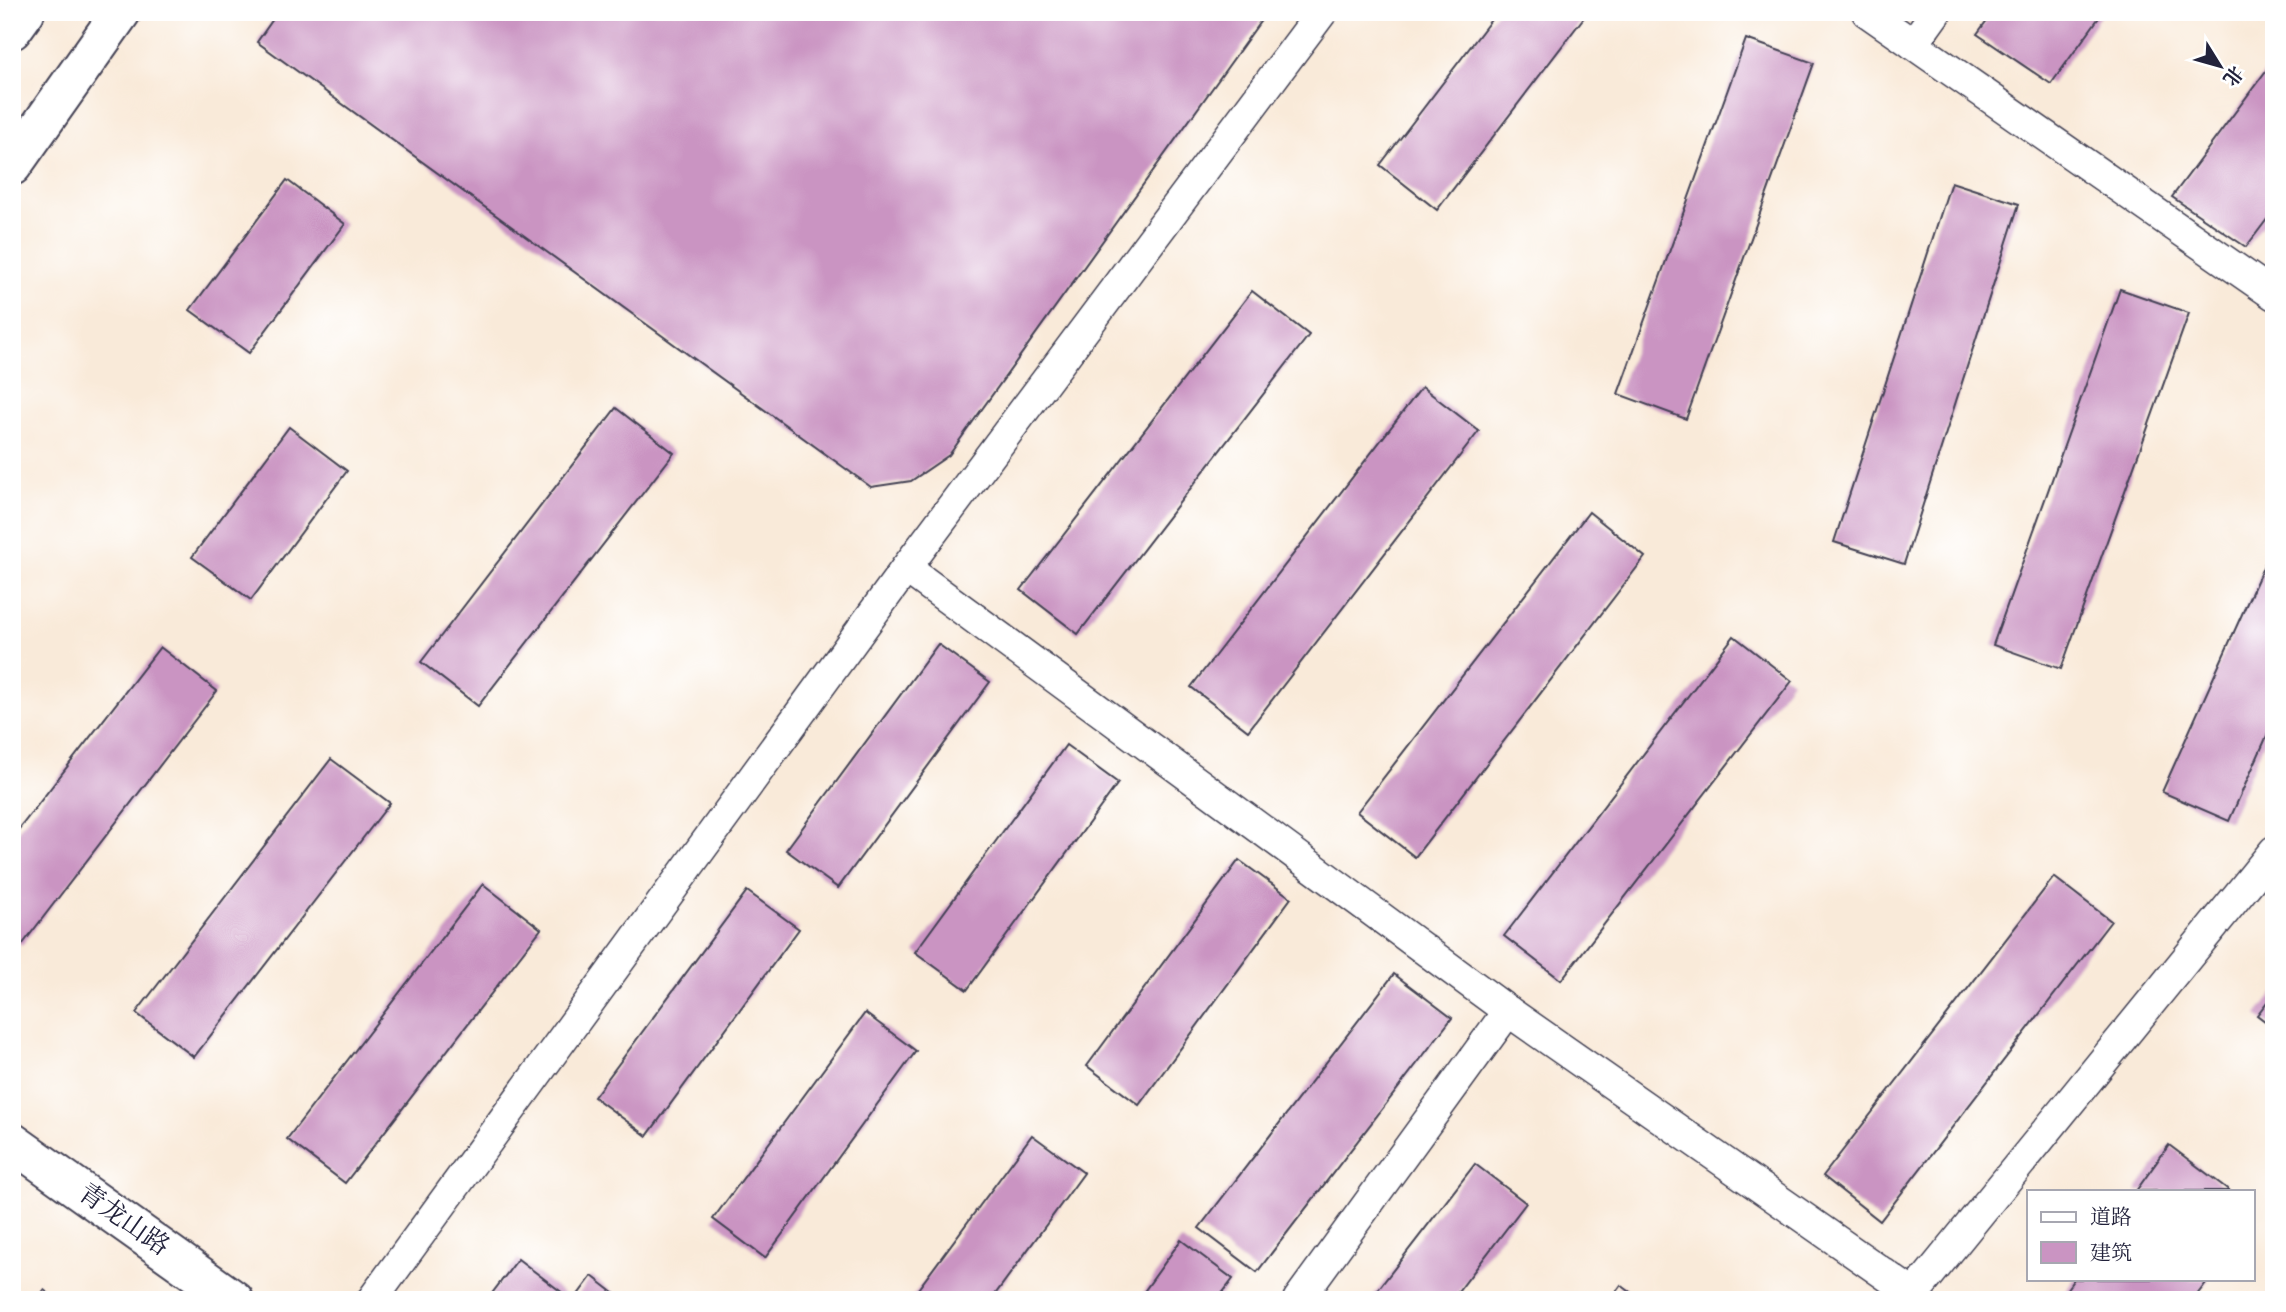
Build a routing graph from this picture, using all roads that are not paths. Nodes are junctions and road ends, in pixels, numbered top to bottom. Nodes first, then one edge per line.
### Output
1 (25, 12) edge
2 (121, 12) edge
3 (1322, 12) edge
4 (1867, 12) edge
5 (1936, 12) edge
6 (12, 30) edge
7 (1913, 44) junction
8 (12, 166) edge
9 (2274, 295) edge
10 (906, 568) junction
11 (2274, 851) edge
12 (1508, 1011) junction
13 (12, 1142) edge
14 (1911, 1297) edge
15 (234, 1300) edge
16 (372, 1300) edge
17 (1298, 1300) edge

1 - 6 street
2 - 8 street
3 - 10 street
4 - 7 street
5 - 7 street
7 - 9 street
10 - 12 street
10 - 16 street
11 - 14 street
12 - 14 street
12 - 17 street
13 - 15 street, 青龙山路

